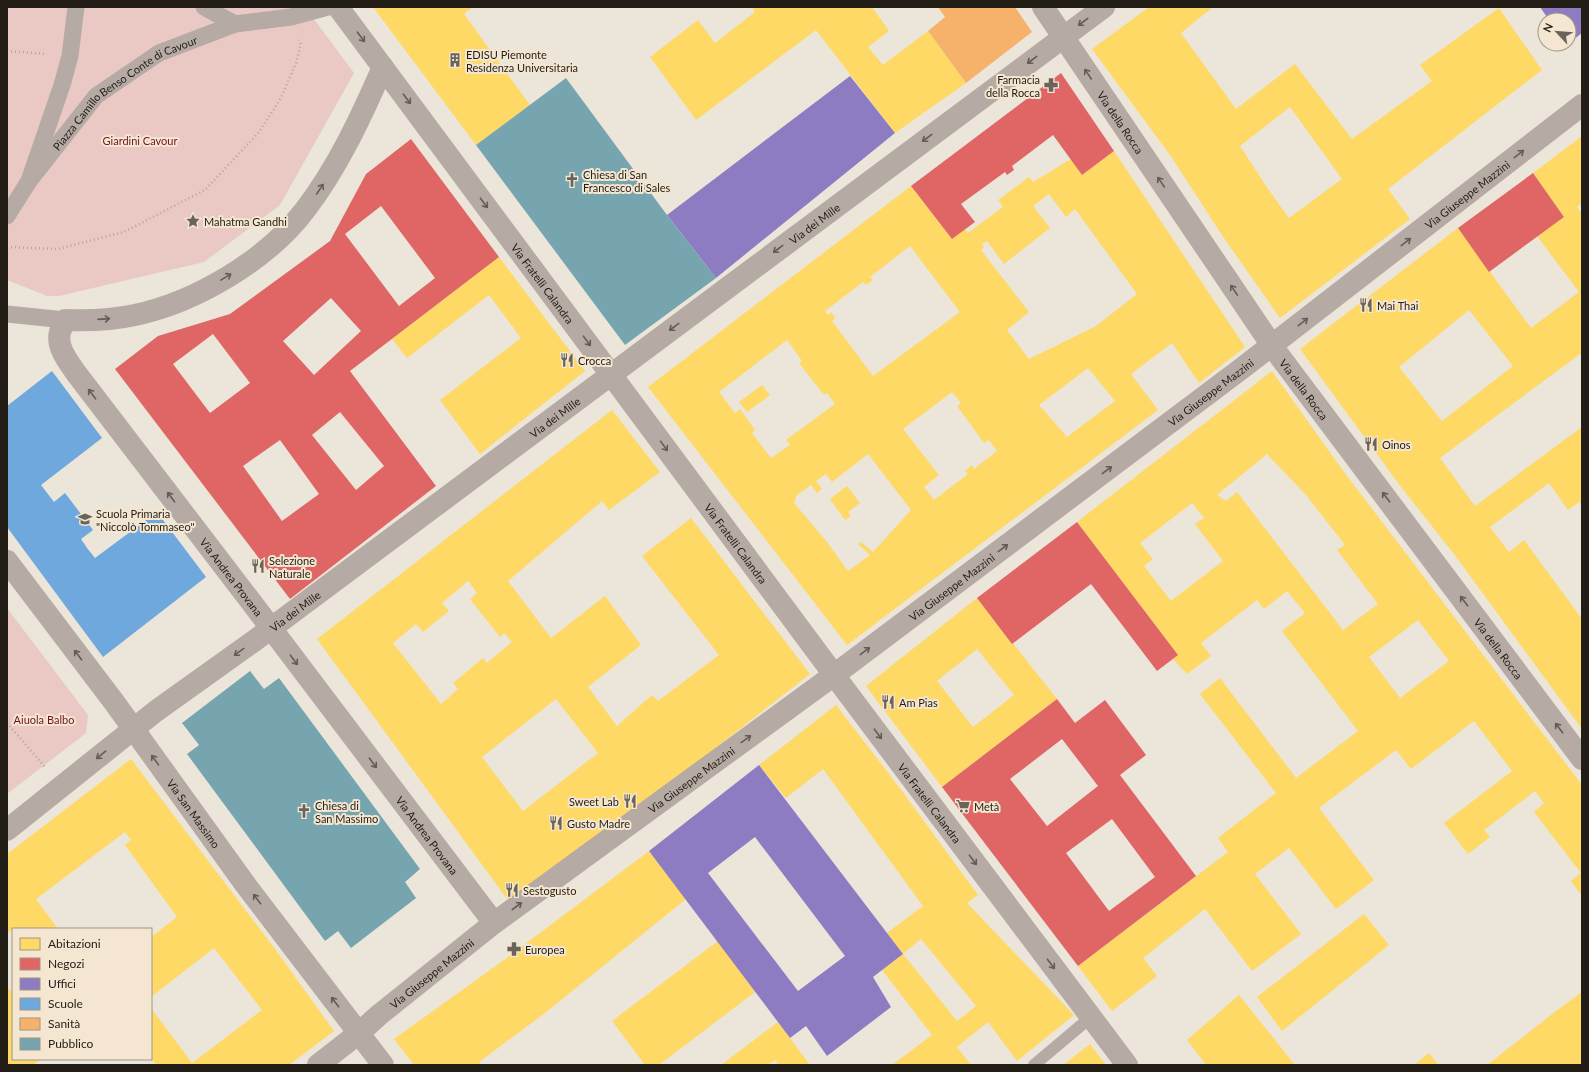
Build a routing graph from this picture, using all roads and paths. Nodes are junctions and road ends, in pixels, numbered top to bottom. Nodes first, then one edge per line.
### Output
1 (76, 7) edge
2 (204, 7) edge
3 (328, 7) edge
4 (338, 7) edge
5 (1043, 7) edge
6 (1104, 7) edge
7 (291, 17) junction
8 (235, 24) junction
9 (1063, 37) junction
10 (7, 51) edge
11 (70, 56) junction
12 (383, 67) junction
13 (1582, 105) edge
14 (29, 181) junction
15 (7, 216) edge
16 (7, 247) edge
17 (7, 314) edge
18 (66, 320) junction
19 (1272, 346) junction
20 (611, 374) junction
21 (7, 561) edge
22 (270, 628) junction
23 (834, 675) junction
24 (7, 723) edge
25 (133, 730) junction
26 (1582, 759) edge
27 (48, 770) dead end
28 (7, 830) edge
29 (494, 923) junction
30 (1091, 1017) junction
31 (359, 1033) junction
32 (318, 1065) edge
33 (383, 1065) edge
34 (1034, 1065) edge
35 (1127, 1065) edge

1 - 11 street, Piazza Camillo Benso Conte di Cavour
2 - 8 street
3 - 7 street, Piazza Camillo Benso Conte di Cavour
4 -> 12 street
5 - 9 street, Via della Rocca
6 -> 9 street, Via dei Mille
7 - 8 street, Piazza Camillo Benso Conte di Cavour
7 - 16 path
8 - 14 street, Piazza Camillo Benso Conte di Cavour
19 -> 9 street, Via della Rocca
9 -> 20 street, Via dei Mille
10 - 11 path
11 - 14 street, Piazza Camillo Benso Conte di Cavour
18 -> 12 street
12 -> 20 street, Via Fratelli Calandra
19 -> 13 street, Via Giuseppe Mazzini
14 - 15 street, Piazza Camillo Benso Conte di Cavour
17 - 18 street
22 -> 18 street, Via Andrea Provana
23 -> 19 street, Via Giuseppe Mazzini
26 -> 19 street, Via della Rocca
20 - 22 street, Via dei Mille
20 -> 23 street, Via Fratelli Calandra
25 -> 21 street, Via San Massimo
22 -> 25 street, Via dei Mille
22 -> 29 street, Via Andrea Provana
29 -> 23 street, Via Giuseppe Mazzini
23 -> 30 street, Via Fratelli Calandra
24 - 27 path
25 -> 28 street, Via dei Mille
31 -> 25 street, Via San Massimo
29 - 31 street, Via Giuseppe Mazzini
30 - 34 lane
30 - 35 street, Via Fratelli Calandra
31 - 32 street, Via Giuseppe Mazzini
31 - 33 street, Via San Massimo

